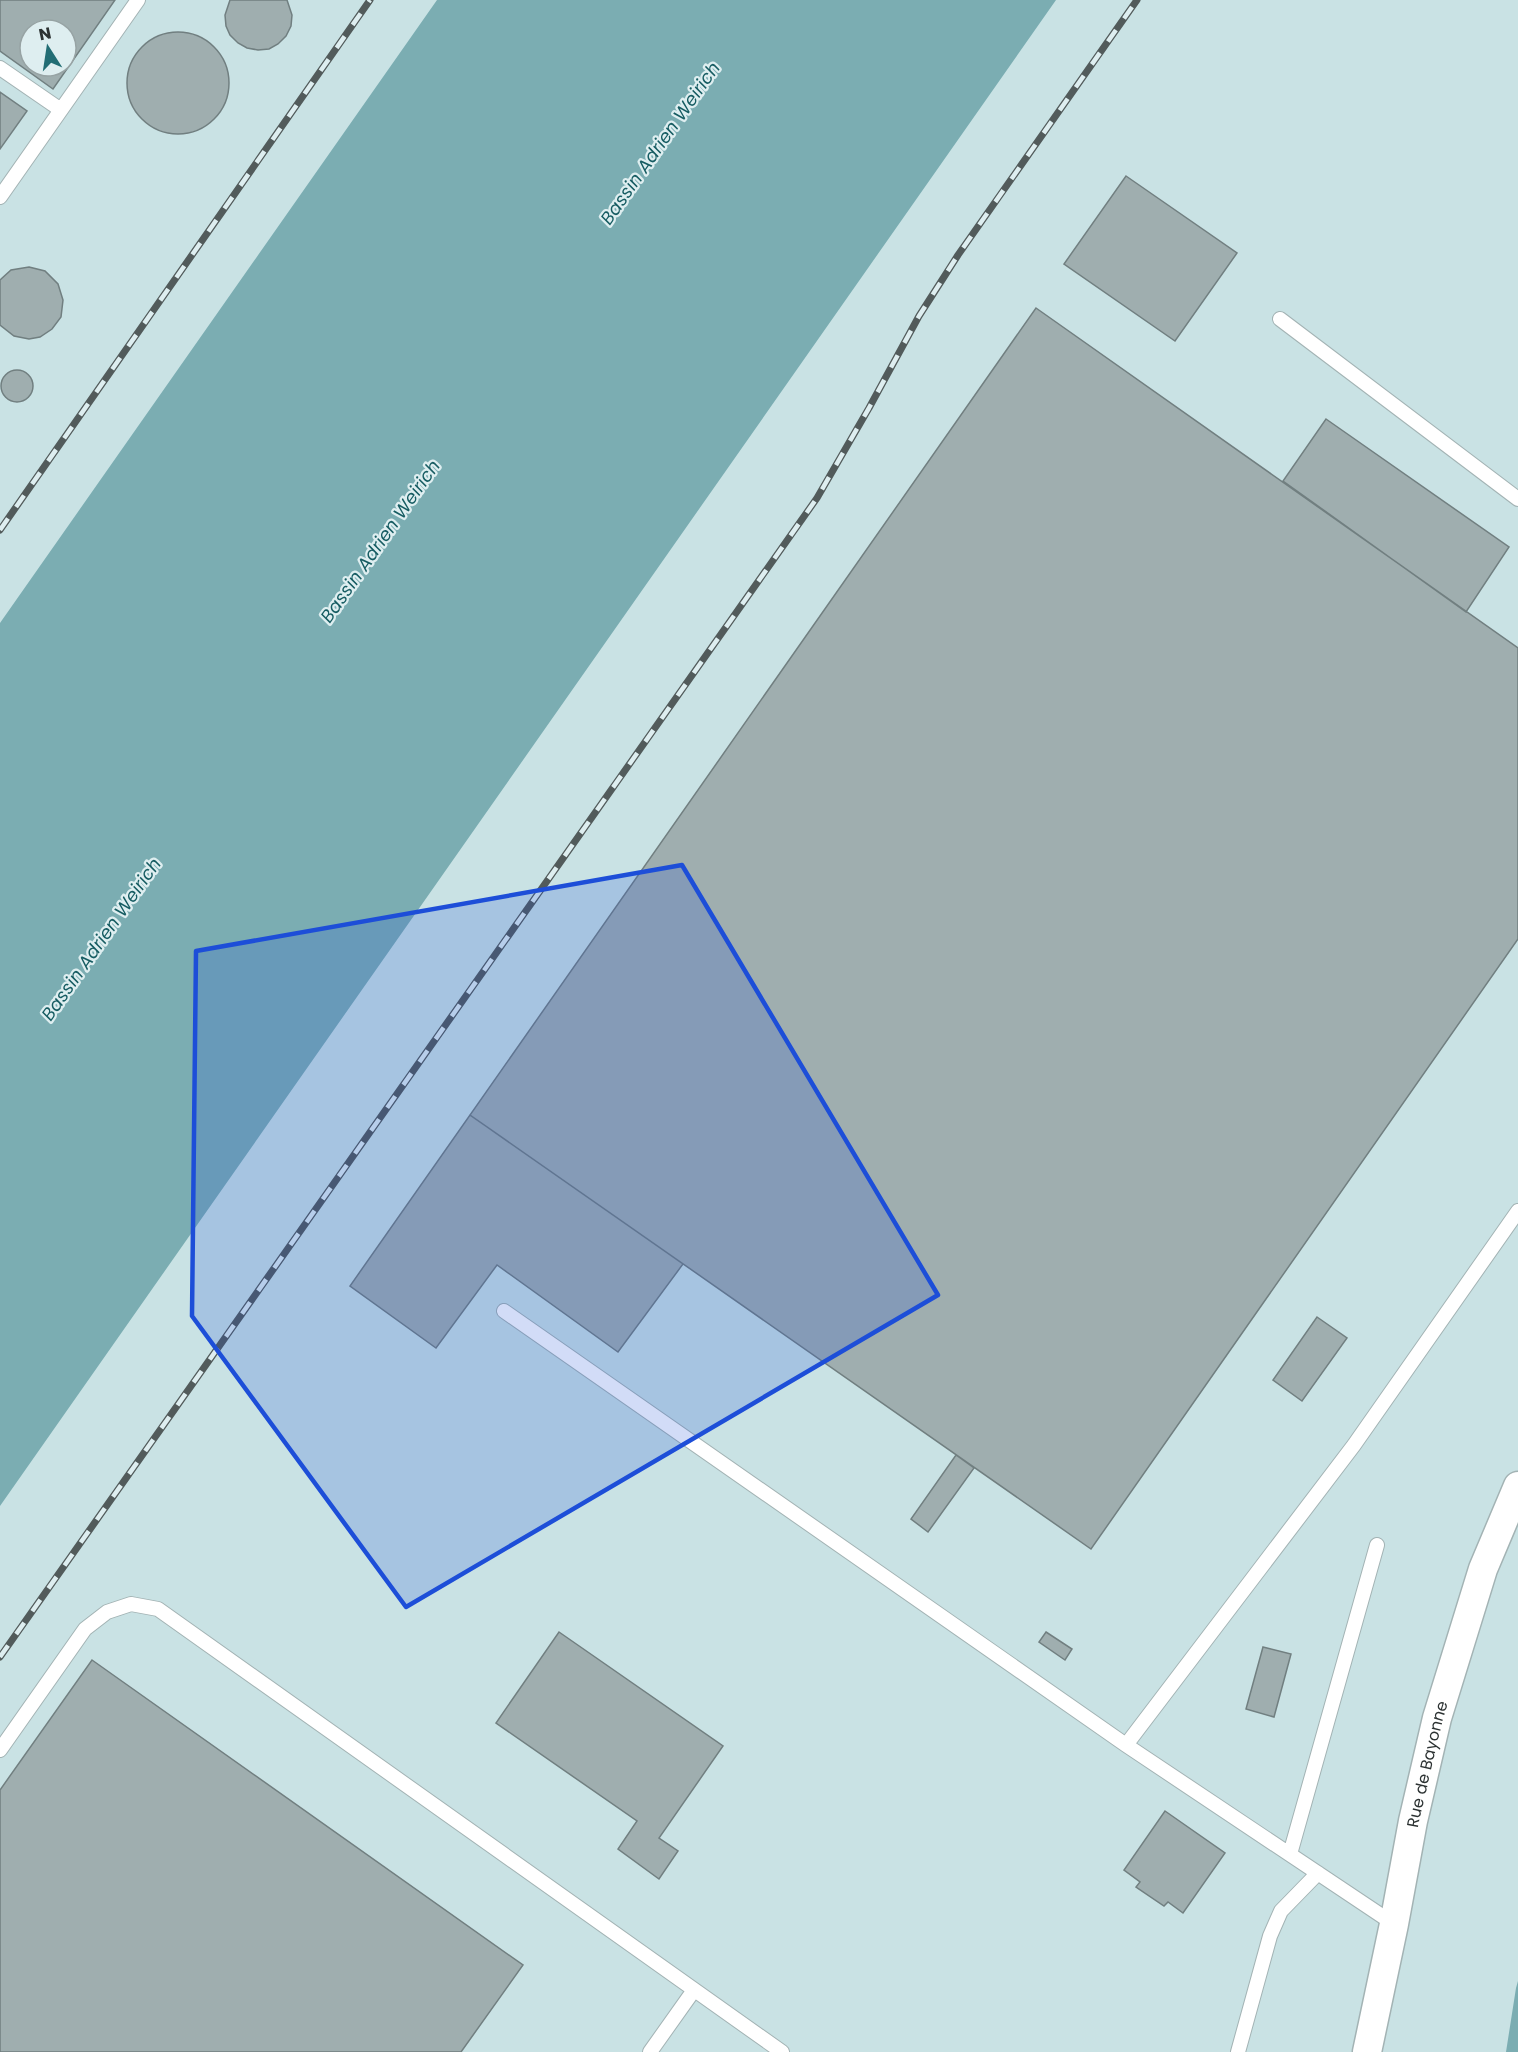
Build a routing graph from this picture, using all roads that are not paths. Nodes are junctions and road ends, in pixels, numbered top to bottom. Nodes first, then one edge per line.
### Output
1 (138, 0) edge
2 (0, 68) edge
3 (61, 110) junction
4 (0, 197) edge
5 (1280, 319) dead end
6 (1518, 499) edge
7 (1518, 1211) edge
8 (504, 1311) dead end
9 (1518, 1485) edge
10 (1377, 1545) dead end
11 (1126, 1745) junction
12 (0, 1750) edge
13 (1290, 1854) junction
14 (1318, 1873) junction
15 (1394, 1924) junction
16 (694, 1989) junction
17 (651, 2052) edge
18 (782, 2052) edge
19 (1238, 2052) edge
20 (1366, 2052) edge

1 - 3 lane
2 - 3 lane
3 - 4 lane
5 - 6 lane
7 - 11 lane
8 - 11 lane
9 - 15 street, Rue de Bayonne
10 - 13 lane
11 - 13 lane
12 - 16 lane
13 - 14 lane
14 - 15 lane
14 - 19 lane
15 - 20 street, Rue de Bayonne
16 - 17 lane
16 - 18 lane

